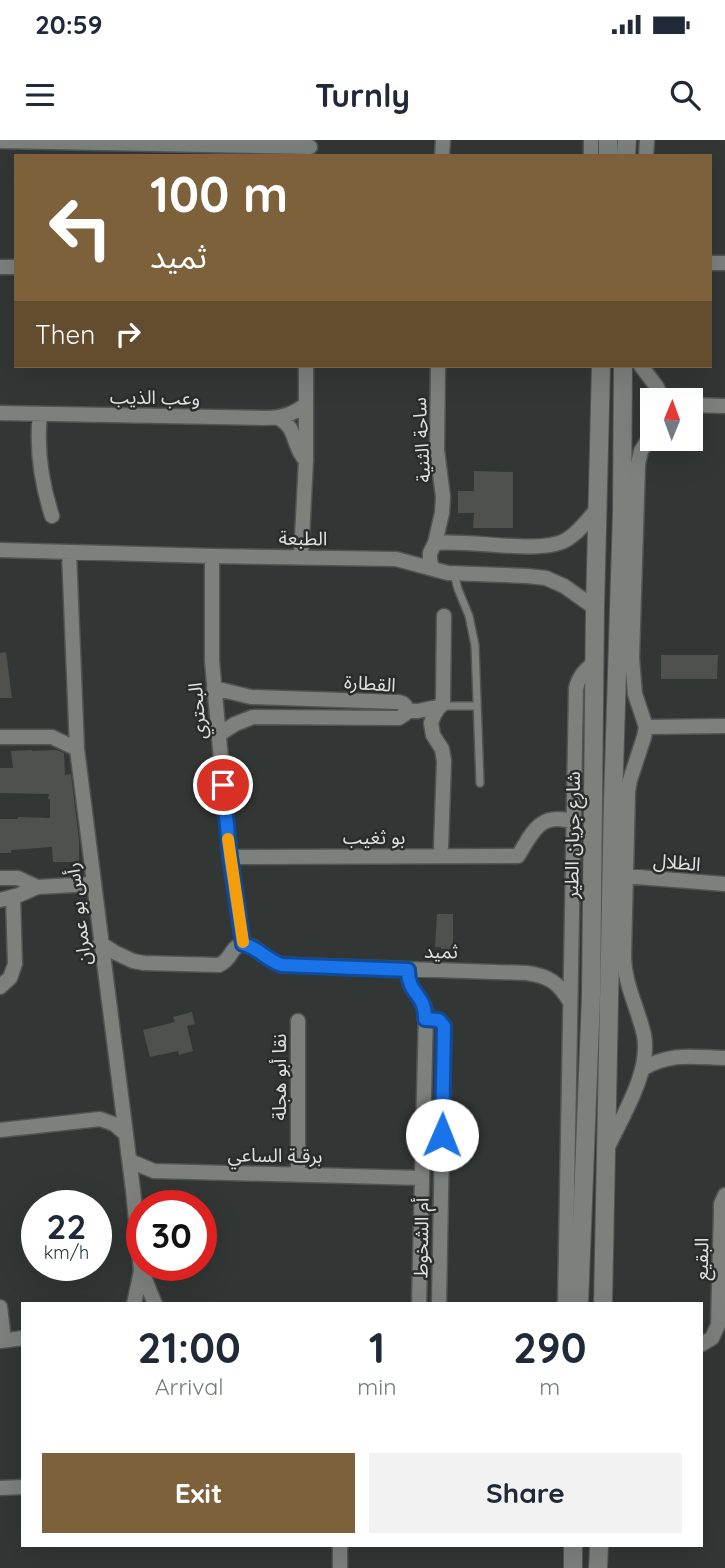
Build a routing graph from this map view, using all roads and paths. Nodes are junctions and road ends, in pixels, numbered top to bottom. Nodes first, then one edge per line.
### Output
1 (0, 141) edge
2 (139, 142) edge
3 (310, 148) edge
4 (306, 368) edge
5 (438, 368) edge
6 (600, 368) edge
7 (623, 368) edge
8 (643, 368) edge
9 (657, 388) edge
10 (306, 404) junction
11 (704, 405) edge
12 (725, 406) edge
13 (0, 413) edge
14 (40, 414) junction
15 (279, 418) junction
16 (641, 452) edge
17 (306, 460) junction
18 (597, 509) junction
19 (442, 513) junction
20 (52, 516) dead end
21 (458, 542) junction
22 (435, 543) junction
23 (0, 550) edge
24 (69, 552) junction
25 (212, 556) junction
26 (301, 557) junction
27 (596, 565) junction
28 (621, 566) junction
29 (432, 568) junction
30 (454, 573) junction
31 (595, 608) junction
32 (444, 616) dead end
33 (594, 663) junction
34 (214, 688) junction
35 (441, 706) junction
36 (477, 706) junction
37 (406, 711) junction
38 (725, 726) edge
39 (646, 727) junction
40 (218, 735) junction
41 (0, 737) edge
42 (77, 750) junction
43 (480, 783) dead end
44 (574, 822) junction
45 (441, 847) dead end
46 (230, 857) junction
47 (625, 876) junction
48 (0, 878) edge
49 (94, 884) junction
50 (725, 884) edge
51 (37, 887) junction
52 (7, 898) edge
53 (100, 943) junction
54 (243, 944) junction
55 (571, 964) junction
56 (408, 970) junction
57 (549, 978) junction
58 (0, 987) edge
59 (570, 1002) junction
60 (425, 1019) junction
61 (298, 1021) dead end
62 (644, 1038) junction
63 (426, 1054) junction
64 (443, 1054) junction
65 (674, 1056) junction
66 (725, 1058) edge
67 (642, 1069) junction
68 (121, 1094) junction
69 (100, 1119) junction
70 (0, 1130) edge
71 (126, 1134) junction
72 (423, 1135) junction
73 (442, 1135) junction
74 (605, 1153) junction
75 (130, 1161) junction
76 (298, 1174) junction
77 (422, 1178) junction
78 (133, 1190) edge
79 (725, 1195) edge
80 (574, 1233) junction
81 (139, 1281) edge
82 (145, 1281) edge
83 (606, 1300) edge
84 (134, 1302) edge
85 (154, 1302) edge
86 (419, 1302) edge
87 (439, 1302) edge
88 (565, 1302) edge
89 (579, 1302) edge
90 (0, 1307) edge
91 (21, 1338) edge
92 (2, 1340) edge
93 (703, 1343) edge
94 (21, 1487) edge
95 (0, 1488) edge
96 (340, 1547) edge
97 (573, 1547) edge
98 (598, 1547) edge
99 (340, 1568) edge
100 (573, 1568) edge
101 (598, 1568) edge

1 - 2 street
2 - 3 street
4 - 10 street
5 - 19 street, ساحة الثنية
6 - 18 street, شارع جريان الطير
7 - 28 street, شارع جريان الطير
8 - 9 street
10 - 15 street, وعب الذيب
10 - 17 street
11 - 12 street
13 - 14 street, وعب الذيب
14 - 15 street, وعب الذيب
14 - 20 street
15 - 17 street
16 - 39 street
17 - 26 street
18 - 21 street
18 - 27 street, شارع جريان الطير
19 - 21 street, ساحة الثنية
19 - 22 street, ساحة الثنية
21 - 22 street
22 - 29 street, ساحة الثنية
23 - 24 street, الطبعة
24 - 25 street, الطبعة
24 - 42 street, رأس بو عمران
25 - 26 street, الطبعة
25 - 34 street, البحتري
26 - 29 street, الطبعة
27 - 28 street
27 - 31 street, شارع جريان الطير
28 - 74 street, شارع جريان الطير
29 - 30 street, الطبعة
30 - 31 street, الطبعة
30 - 36 lane
31 - 33 street, شارع جريان الطير
32 - 35 street
33 - 44 street
33 - 80 street, شارع جريان الطير
34 - 37 street, القطارة
34 - 40 street, البحتري
35 - 36 lane
35 - 37 street
35 - 45 street
36 - 43 lane
37 - 40 street, القطارة
38 - 39 street
39 - 47 street, شارع جريان الطير
40 - 46 street, البحتري
41 - 42 street
42 - 49 street, رأس بو عمران
44 - 46 street, بو ثغيب
44 - 55 street
46 - 54 street, البحتري
47 - 50 street, الظلال
47 - 62 street, شارع جريان الطير
48 - 51 street
49 - 51 street
49 - 53 street, رأس بو عمران
51 - 52 street
52 - 58 street
53 - 54 street
53 - 68 street, رأس بو عمران
54 - 56 street, ثميد
55 - 57 street
55 - 59 street
56 - 57 street, ثميد
56 - 60 street, أم الشخوط
57 - 59 street
59 - 80 street
60 - 63 street, أم الشخوط
60 - 64 street, أم الشخوط
61 - 76 street, نقا أبو هجلة
62 - 65 street
62 - 67 street, شارع جريان الطير
63 - 64 street
63 - 72 street, أم الشخوط
64 - 73 street, أم الشخوط
65 - 66 street
65 - 67 street
67 - 74 street, شارع جريان الطير
68 - 69 street
68 - 71 street, رأس بو عمران
69 - 70 street
69 - 71 street
71 - 75 street, رأس بو عمران
72 - 73 street
72 - 77 street, أم الشخوط
73 - 87 street, أم الشخوط
74 - 83 street, شارع جريان الطير
75 - 76 street, برقـة الساعي
75 - 78 street, رأس بو عمران
76 - 77 street, برقـة الساعي
77 - 86 street, أم الشخوط
79 - 93 street, البقيع
80 - 88 street
80 - 89 street, شارع جريان الطير
81 - 84 street, رأس بو عمران
82 - 85 street, رأس بو عمران
90 - 92 street
91 - 92 street
94 - 95 street
96 - 99 street
97 - 100 street
98 - 101 street

